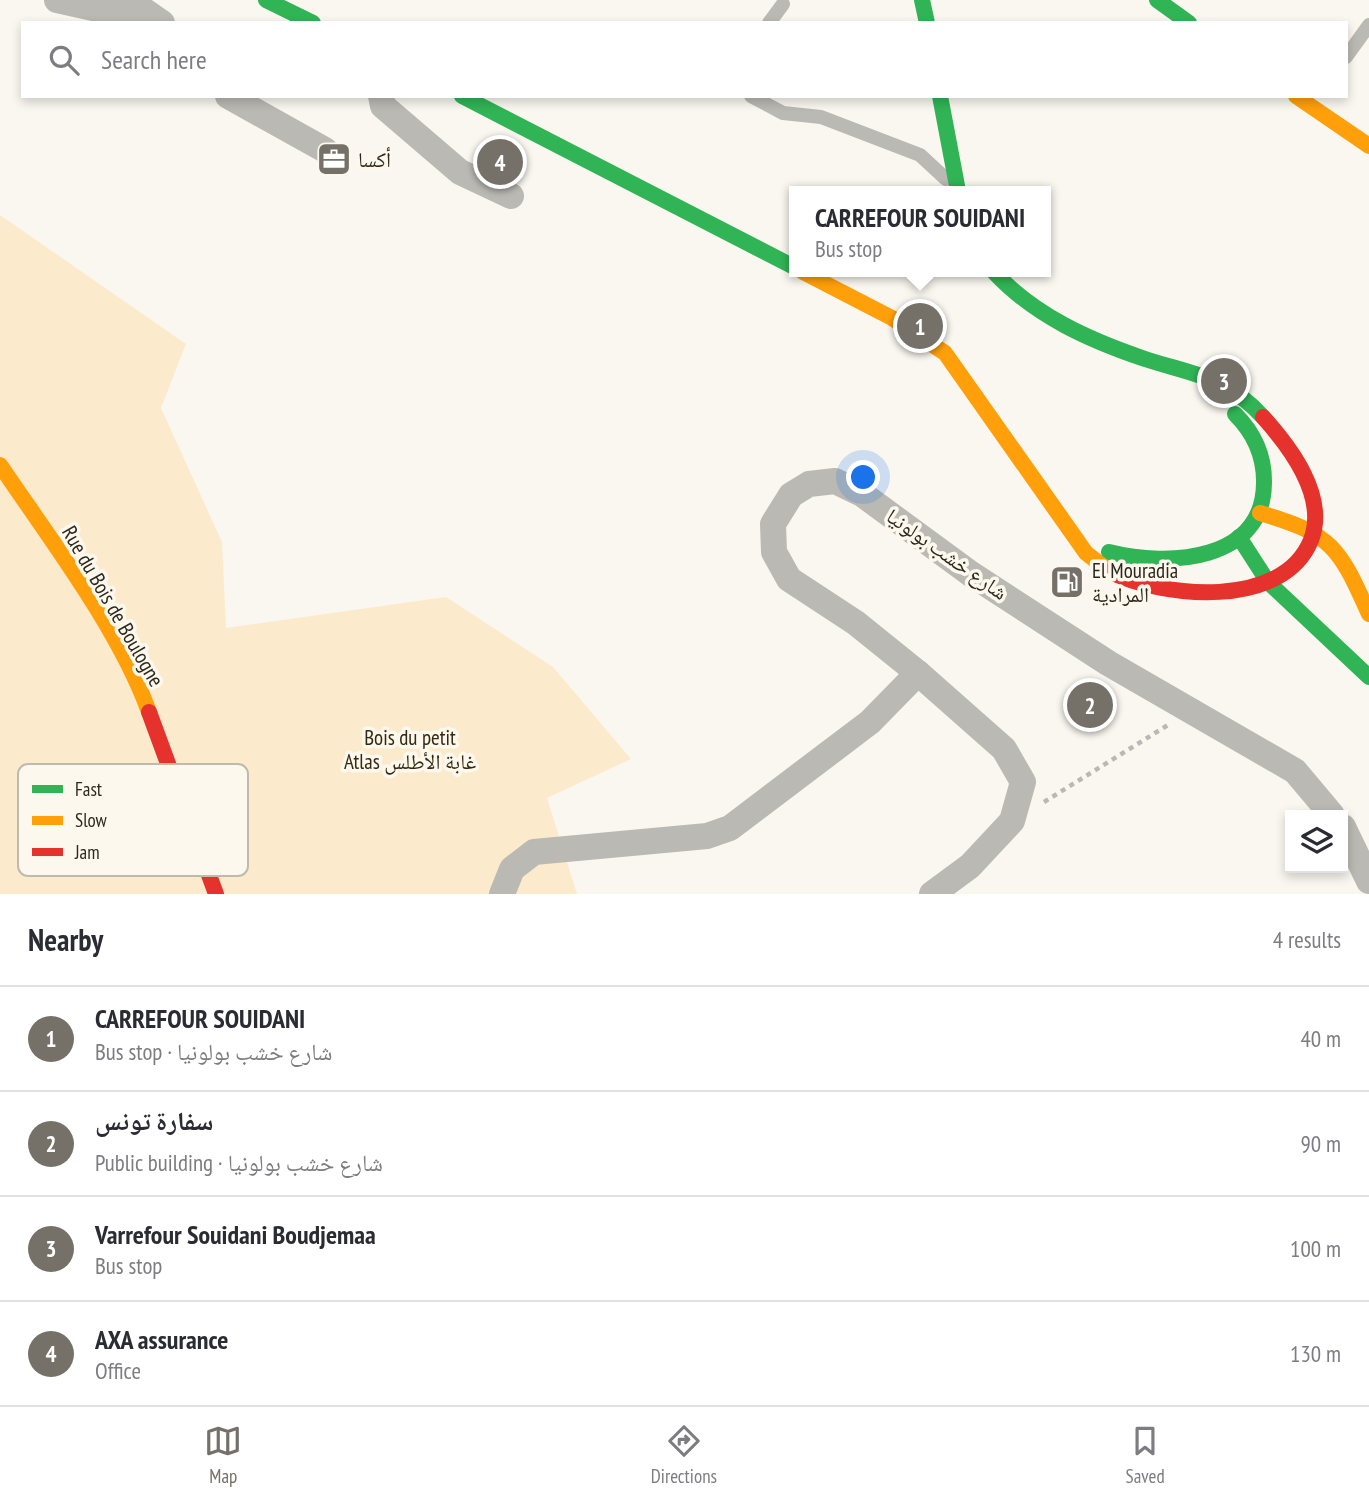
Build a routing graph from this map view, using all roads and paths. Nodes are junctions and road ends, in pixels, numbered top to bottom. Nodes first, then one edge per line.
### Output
1 (57, 0) edge
2 (266, 0) edge
3 (922, 0) edge
4 (1157, 0) edge
5 (783, 4) dead end
6 (126, 8) edge
7 (159, 21) edge
8 (309, 21) edge
9 (770, 21) edge
10 (927, 21) edge
11 (1186, 21) edge
12 (1369, 25) edge
13 (1348, 54) edge
14 (232, 98) edge
15 (382, 98) edge
16 (466, 98) edge
17 (755, 98) edge
18 (940, 98) edge
19 (1315, 102) edge
20 (1369, 146) edge
21 (325, 150) dead end
22 (953, 186) edge
23 (957, 186) edge
24 (511, 196) dead end
25 (789, 264) edge
26 (813, 277) edge
27 (998, 277) edge
28 (1171, 367) junction
29 (0, 465) edge
30 (1260, 513) junction
31 (1070, 528) junction
32 (1313, 531) junction
33 (1238, 537) junction
34 (1268, 582) junction
35 (1369, 614) edge
36 (918, 673) junction
37 (1369, 677) edge
38 (1192, 710) junction
39 (168, 764) edge
40 (1328, 810) edge
41 (1012, 821) junction
42 (1348, 837) edge
43 (209, 876) edge
44 (1369, 881) edge
45 (216, 894) edge
46 (502, 894) edge
47 (932, 894) edge

1 - 6 street
2 - 8 main road
3 - 10 main road
4 - 11 main road
5 - 9 lane
6 - 7 street
12 - 13 lane
14 - 21 street
15 - 24 street
16 - 25 main road
17 - 22 lane
18 - 23 main road
19 - 20 main road
26 - 31 main road
27 - 28 main road
28 - 30 main road
28 - 32 main road
29 - 39 main road, Rue du Bois de Boulogne
30 - 32 main road
30 - 33 main road
31 - 33 main road
31 - 34 main road
32 - 34 main road
32 - 35 main road
33 - 34 main road
34 - 37 main road
36 - 38 street, شارع خشب بولونيا
36 - 41 street, شارع خشب بولونيا
36 - 46 street
38 - 40 street, شارع خشب بولونيا
38 - 41 path
41 - 47 street
42 - 44 street
43 - 45 main road, Rue du Bois de Boulogne

